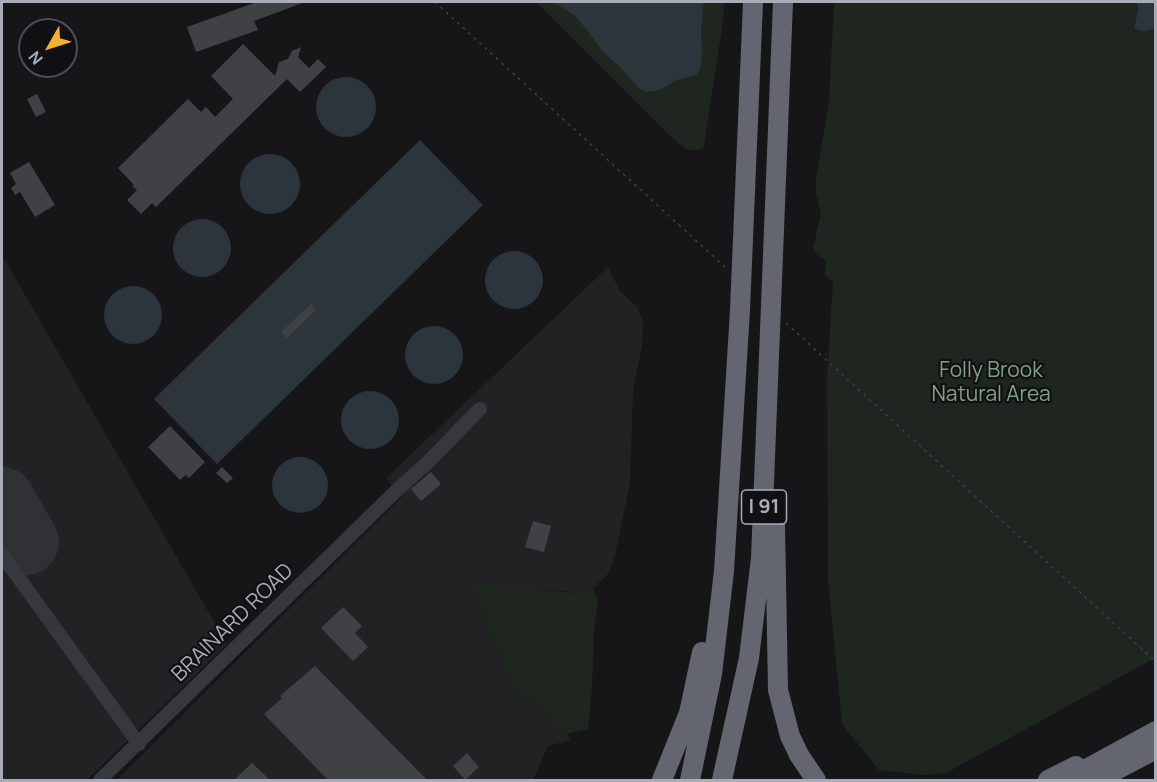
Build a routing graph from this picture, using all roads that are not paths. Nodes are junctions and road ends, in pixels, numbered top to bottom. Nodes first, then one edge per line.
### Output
1 (753, 2) edge
2 (783, 2) edge
3 (480, 409) dead end
4 (767, 423) junction
5 (728, 526) junction
6 (2, 555) edge
7 (1155, 731) edge
8 (138, 744) junction
9 (1155, 749) edge
10 (1110, 756) junction
11 (1155, 760) edge
12 (100, 780) edge
13 (662, 780) edge
14 (690, 780) edge
15 (722, 780) edge
16 (816, 780) edge
17 (1048, 780) edge
18 (1066, 780) edge
19 (1097, 780) edge
20 (1117, 780) edge

1 - 5 highway, I 91
2 - 4 highway, I 91
3 - 8 street, BRAINARD ROAD
4 - 15 highway, I 91
4 - 16 highway
5 - 13 highway
5 - 14 highway, I 91
6 - 8 street
7 - 10 highway
8 - 12 street, BRAINARD ROAD
9 - 19 highway
10 - 17 highway
10 - 18 highway
11 - 20 highway

